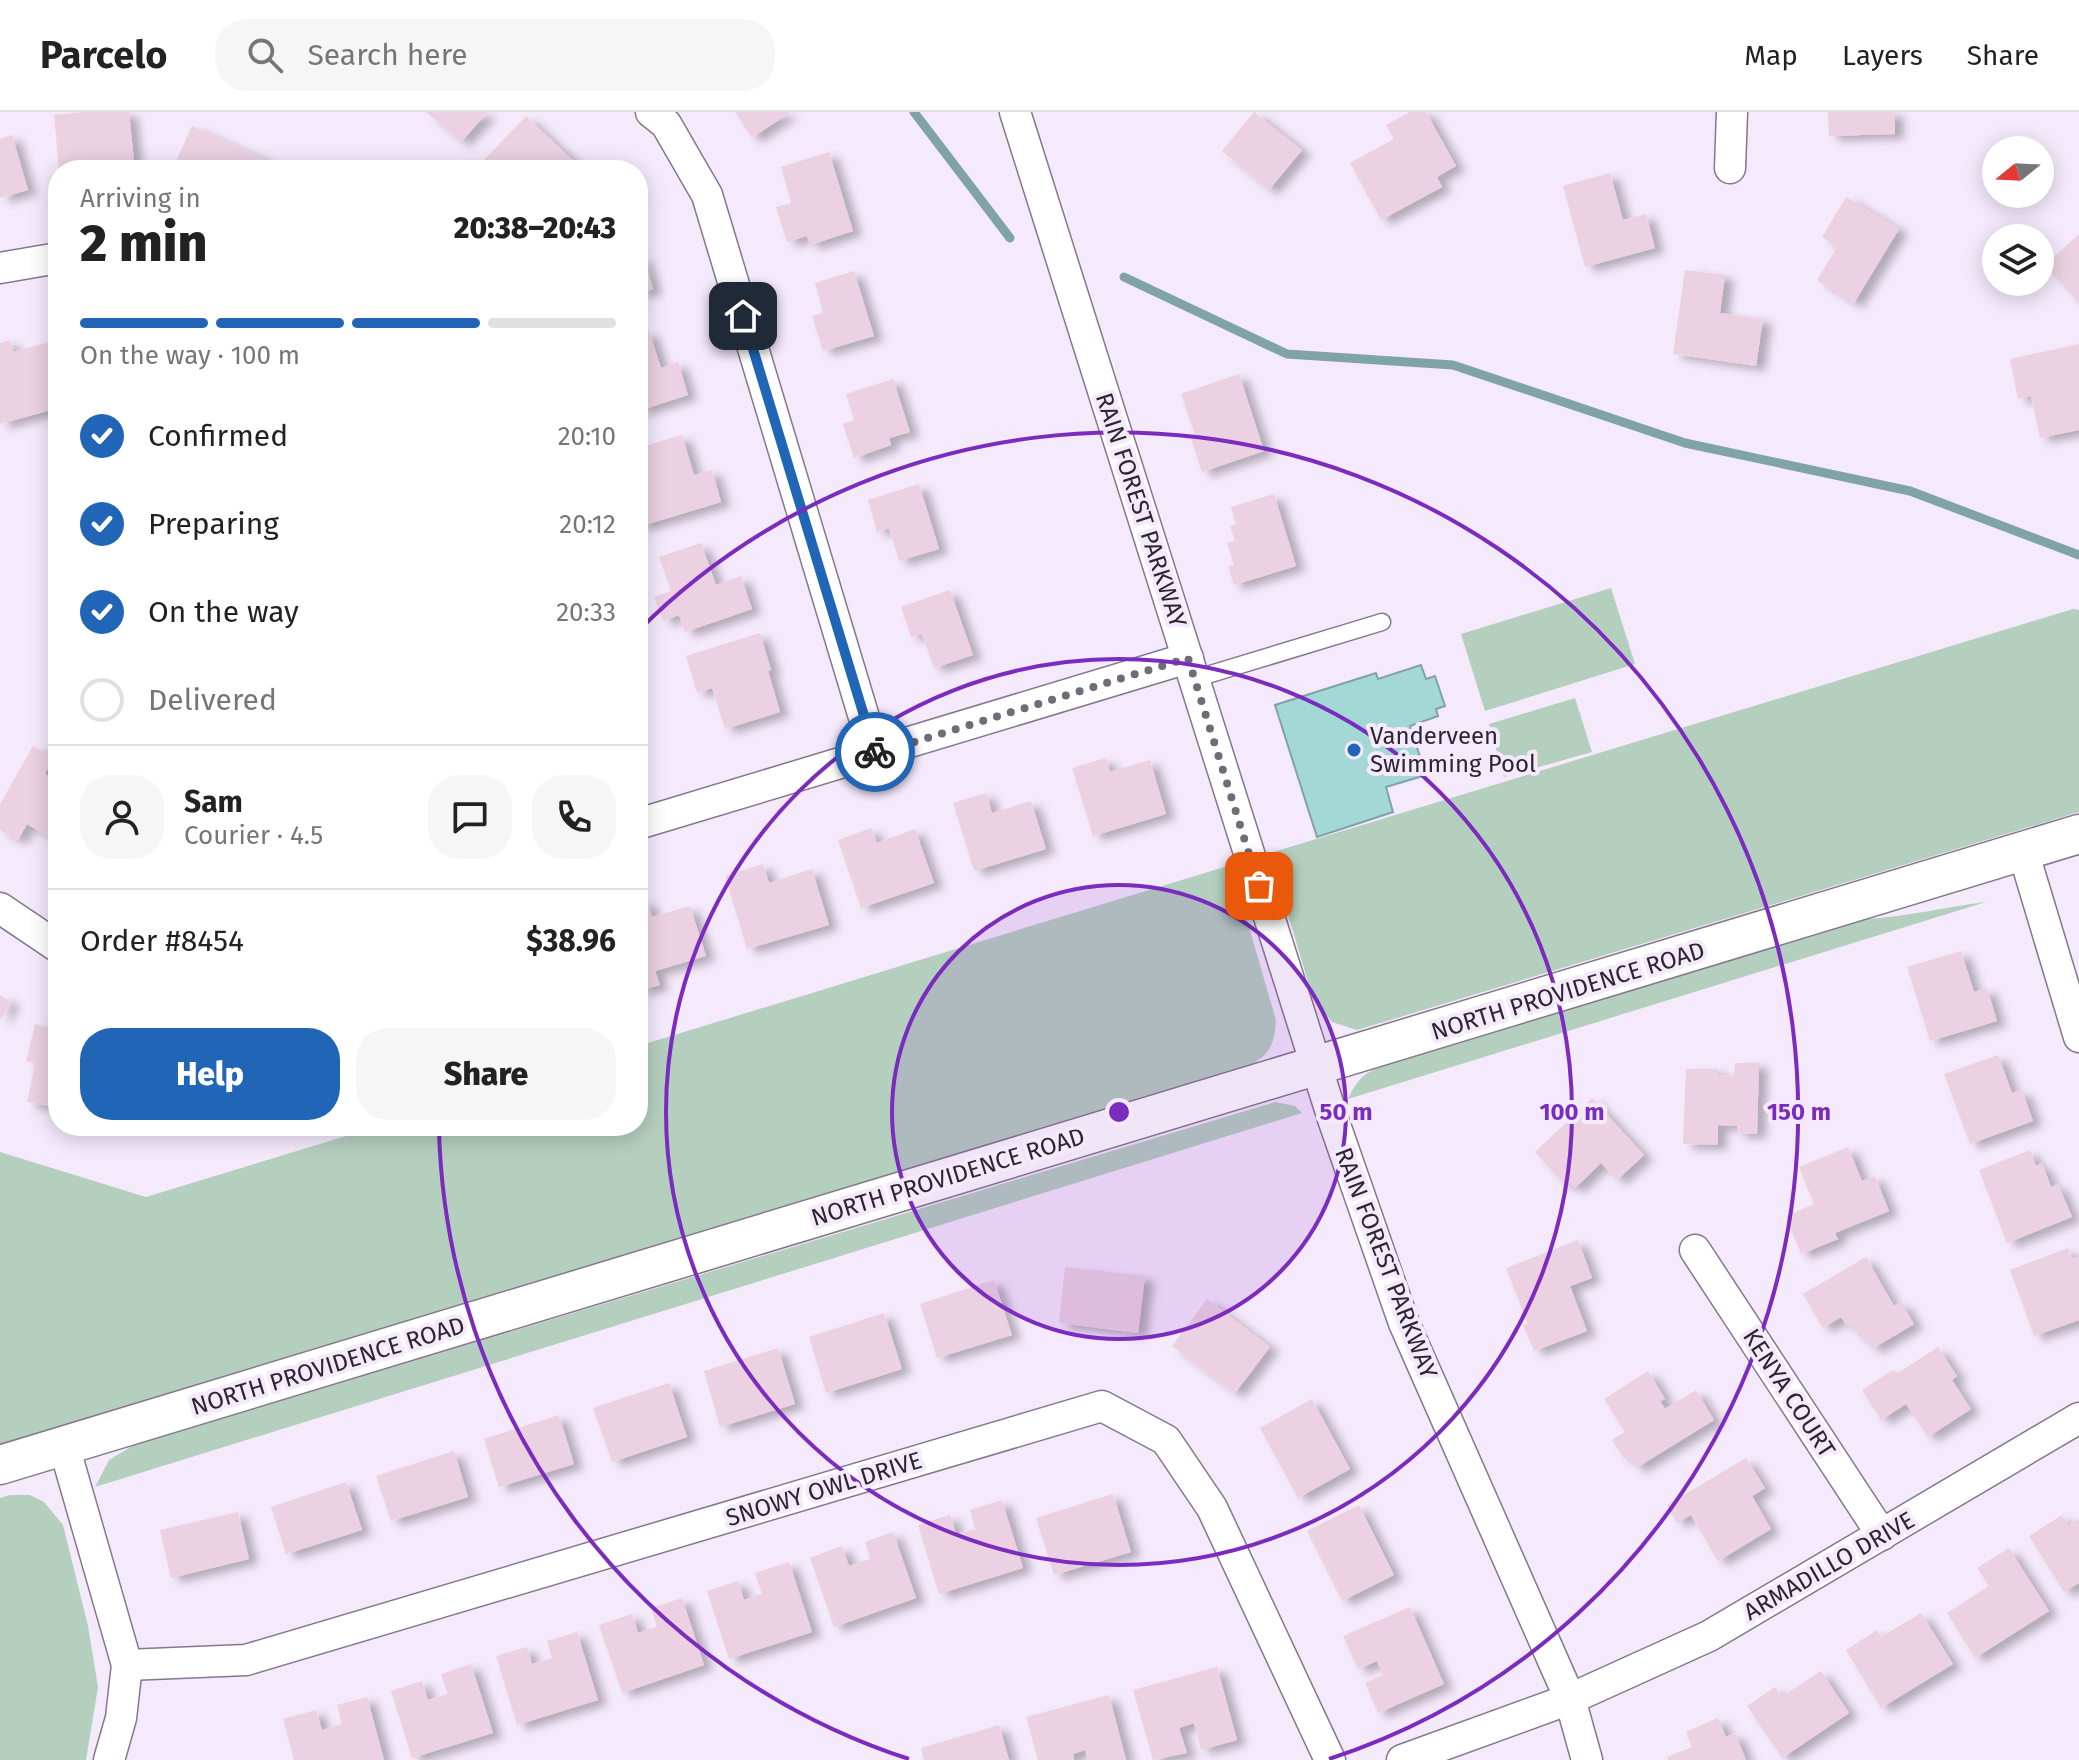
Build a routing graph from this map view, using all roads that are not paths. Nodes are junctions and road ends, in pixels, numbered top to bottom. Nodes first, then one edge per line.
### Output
1 (651, 112) edge
2 (1015, 112) edge
3 (1732, 112) edge
4 (1730, 168) dead end
5 (48, 260) edge
6 (0, 268) edge
7 (1382, 622) dead end
8 (1191, 669) junction
9 (875, 754) junction
10 (648, 821) edge
11 (2079, 834) edge
12 (2023, 851) junction
13 (0, 908) edge
14 (48, 940) edge
15 (2079, 1037) edge
16 (1316, 1066) junction
17 (1695, 1250) dead end
18 (2079, 1418) edge
19 (64, 1446) junction
20 (0, 1465) edge
21 (1882, 1535) junction
22 (127, 1665) junction
23 (1570, 1699) junction
24 (109, 1760) edge
25 (1330, 1760) edge
26 (1402, 1760) edge
27 (1587, 1760) edge

1 - 9 street
2 - 8 street, RAIN FOREST PARKWAY
3 - 4 street
5 - 6 street
7 - 8 lane
8 - 9 street
8 - 16 street, RAIN FOREST PARKWAY
9 - 10 street
11 - 12 street, NORTH PROVIDENCE ROAD
12 - 15 street
12 - 16 street, NORTH PROVIDENCE ROAD
13 - 14 street
16 - 19 street, NORTH PROVIDENCE ROAD
16 - 23 street, RAIN FOREST PARKWAY
17 - 21 street, KENYA COURT
18 - 21 street, ARMADILLO DRIVE
19 - 20 street, NORTH PROVIDENCE ROAD
19 - 22 street
21 - 23 street, ARMADILLO DRIVE
22 - 24 street
22 - 25 street, SNOWY OWL DRIVE
23 - 26 street, ARMADILLO DRIVE
23 - 27 street, RAIN FOREST PARKWAY

